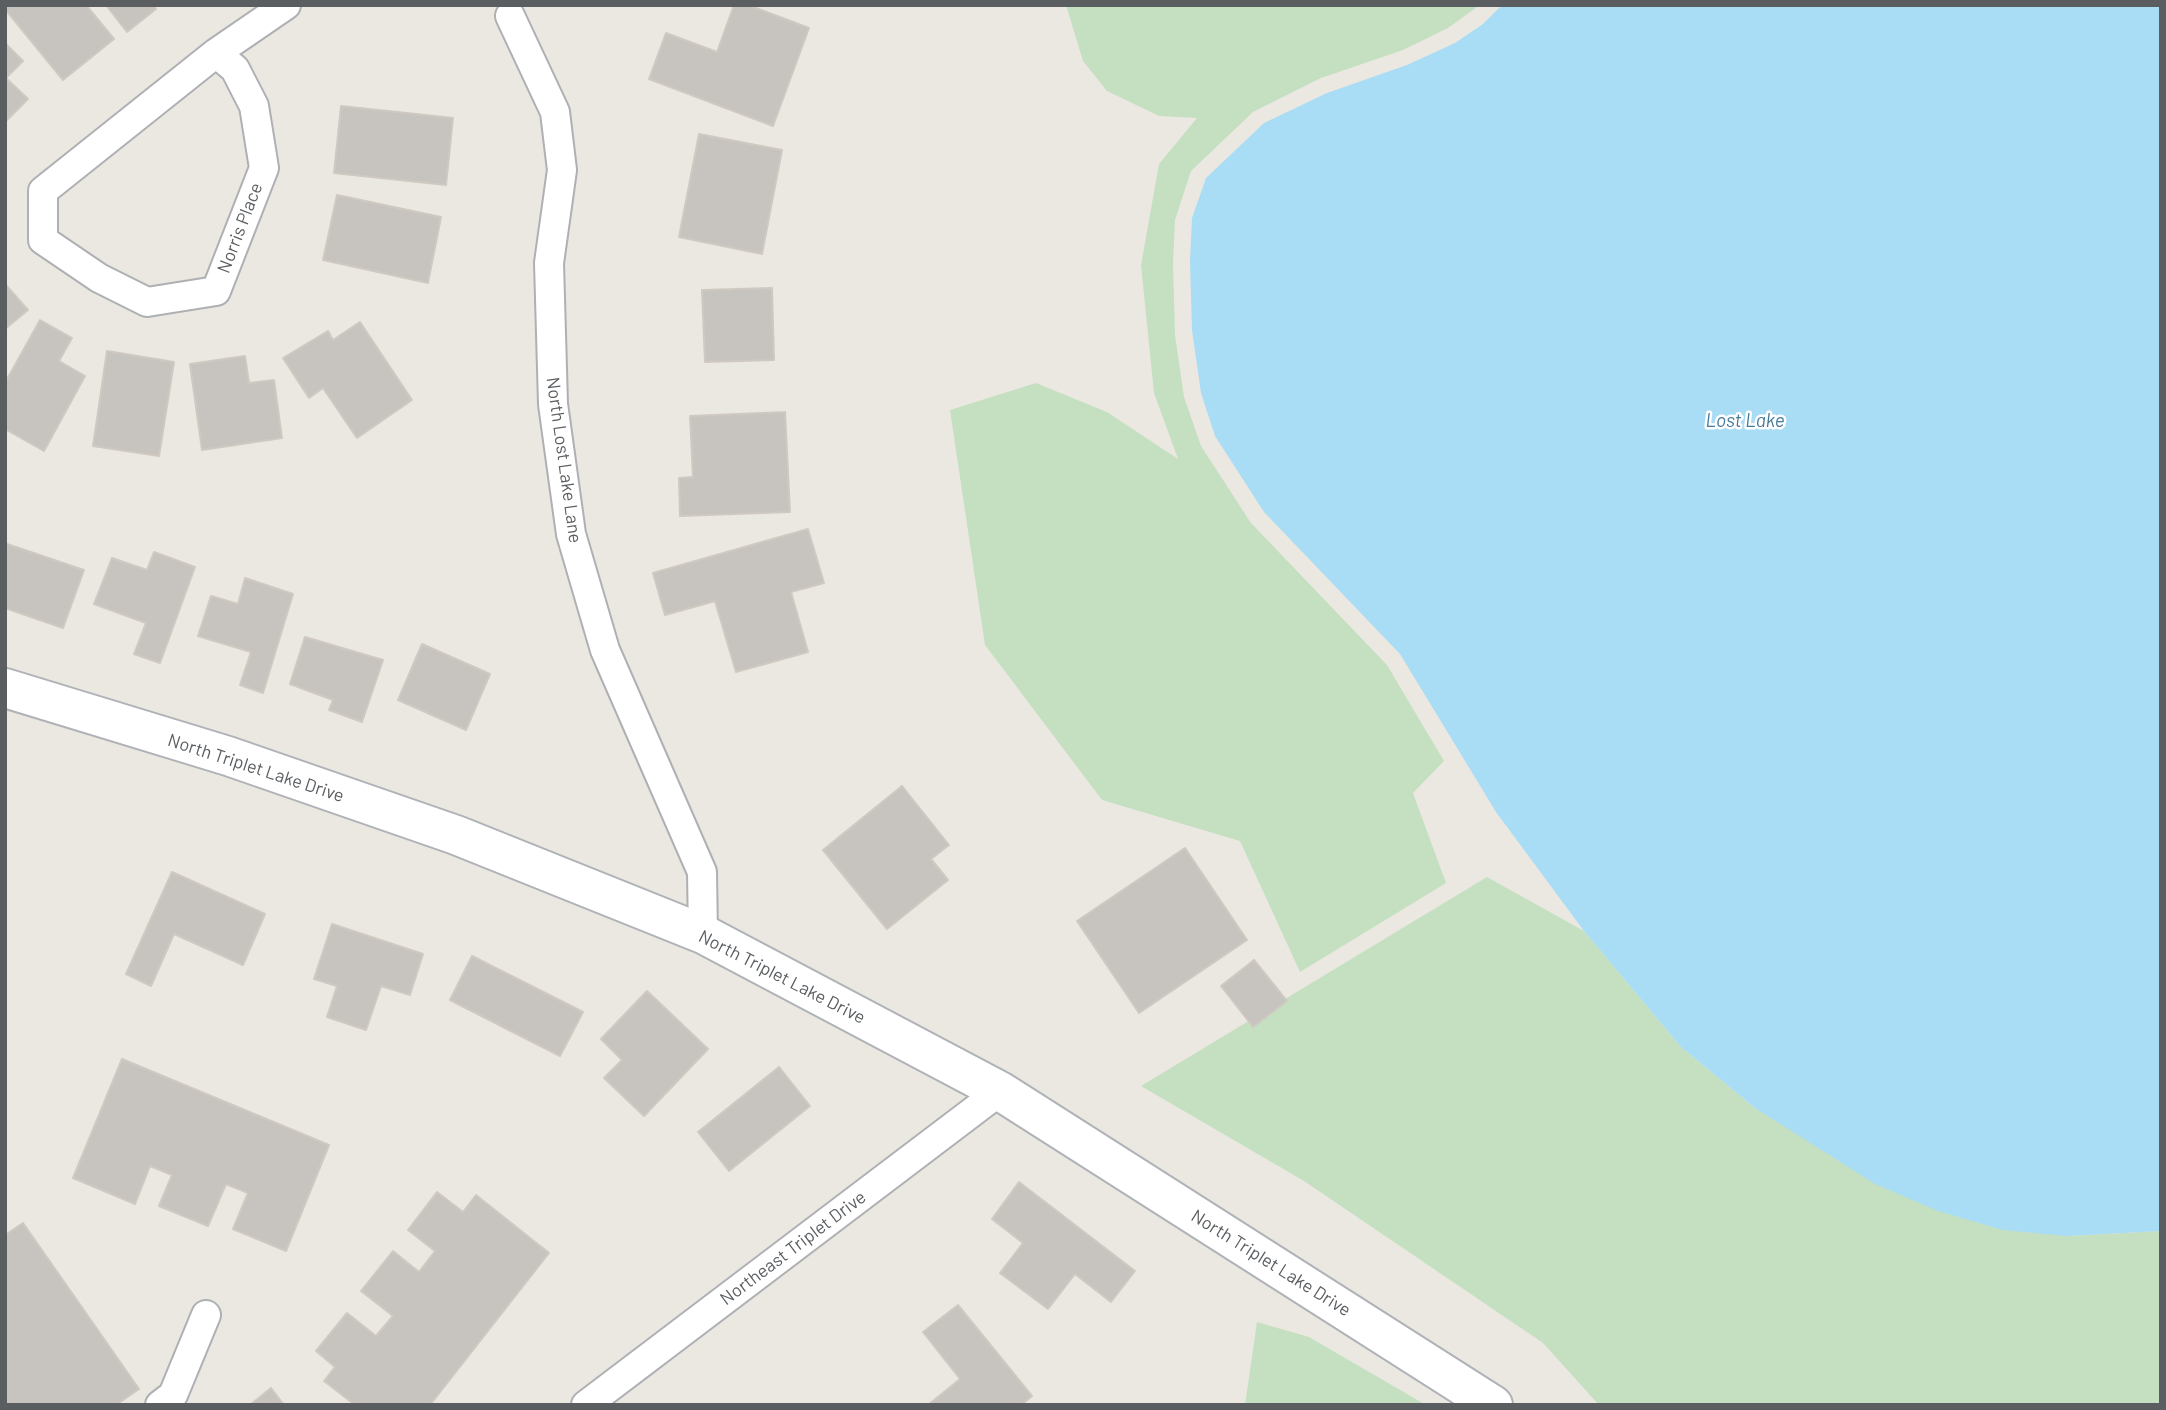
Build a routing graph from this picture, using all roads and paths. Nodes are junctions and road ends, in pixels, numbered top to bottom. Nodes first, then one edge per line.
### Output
1 (286, 5) edge
2 (510, 16) dead end
3 (216, 53) junction
4 (5, 688) edge
5 (703, 934) junction
6 (1000, 1091) junction
7 (206, 1315) dead end
8 (160, 1405) edge
9 (586, 1405) edge
10 (1493, 1405) edge

1 - 3 street, Norris Place
2 - 5 street, North Lost Lake Lane
3 - 3 street, Norris Place
4 - 5 street, North Triplet Lake Drive
5 - 6 street, North Triplet Lake Drive
6 - 9 street, Northeast Triplet Drive
6 - 10 street, North Triplet Lake Drive
7 - 8 street

